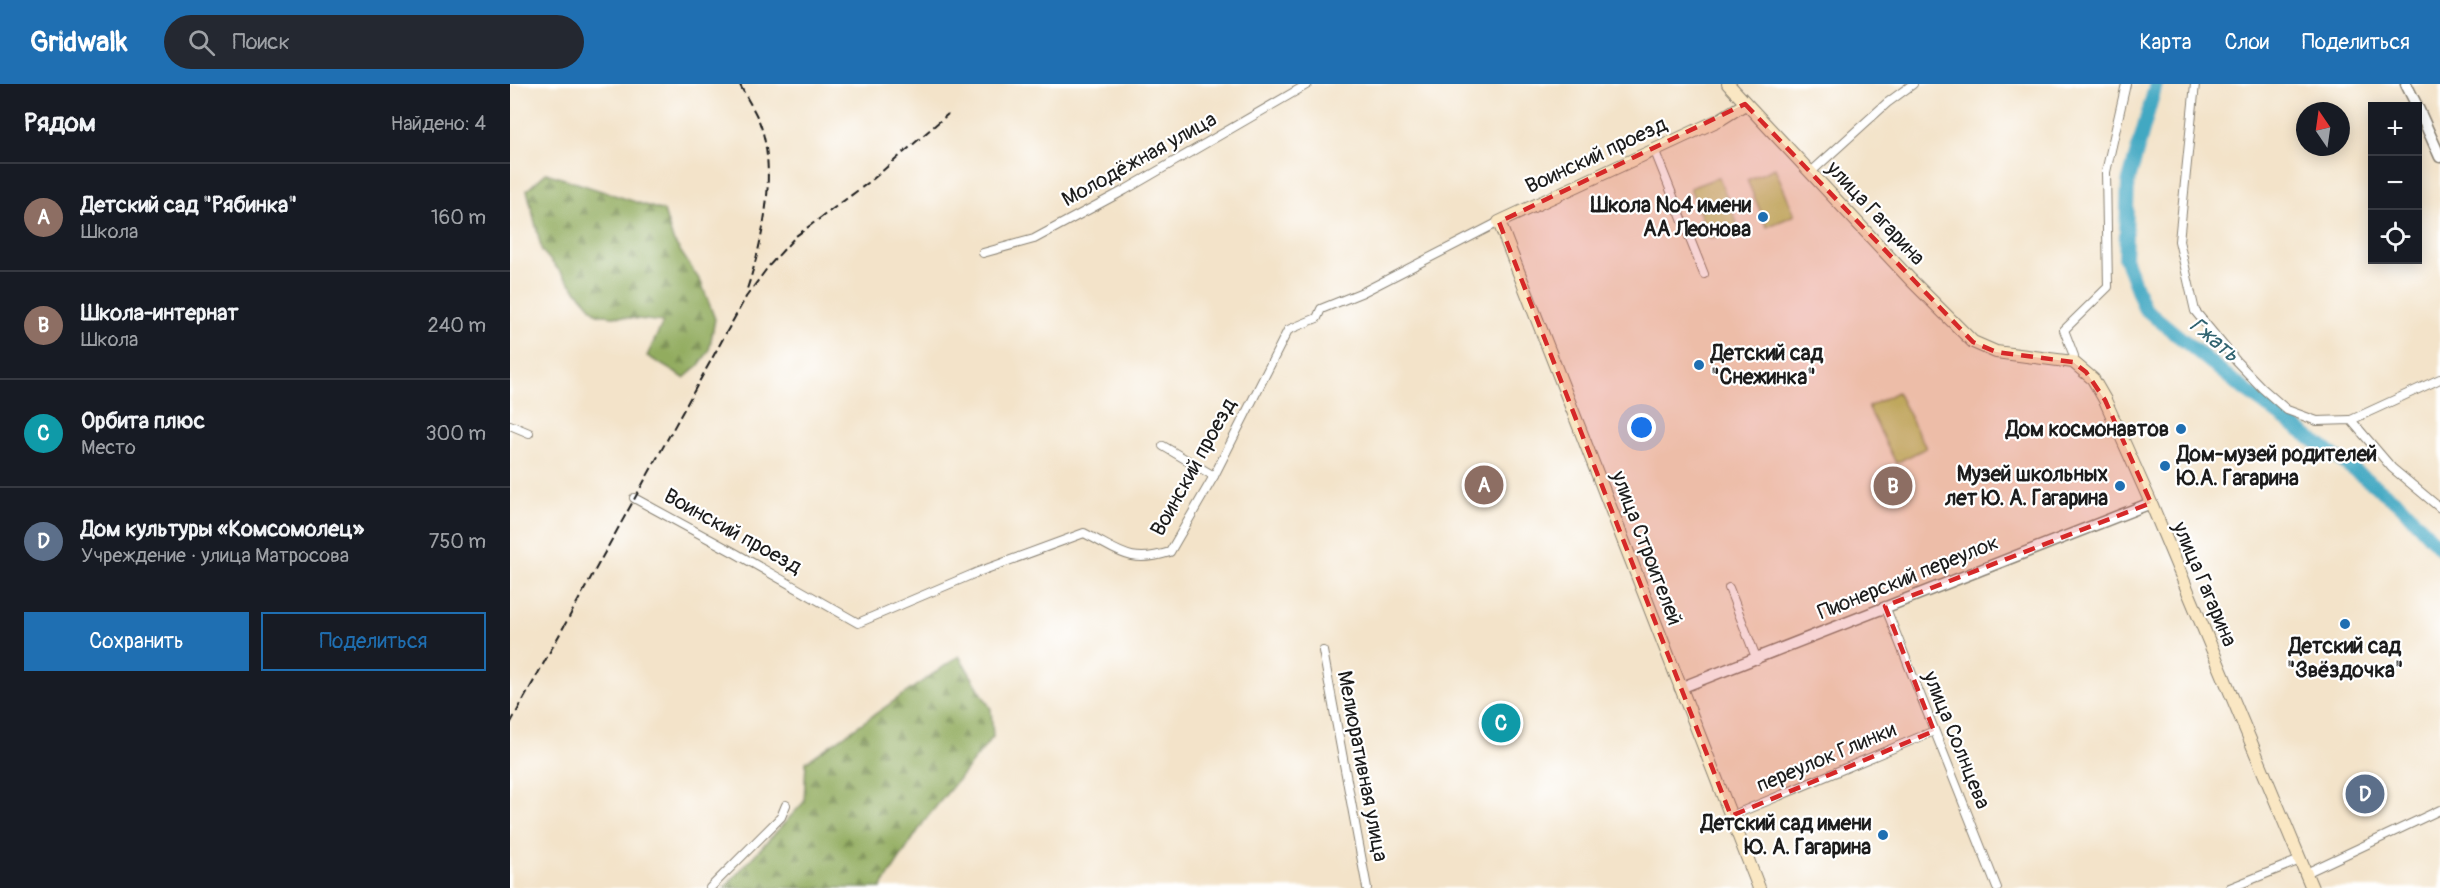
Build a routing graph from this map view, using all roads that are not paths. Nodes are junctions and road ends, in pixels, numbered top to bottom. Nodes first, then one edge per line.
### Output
1 (1308, 84) edge
2 (1728, 84) edge
3 (1913, 84) edge
4 (2126, 84) edge
5 (2195, 84) edge
6 (2406, 84) edge
7 (2415, 102) edge
8 (1744, 104) junction
9 (2422, 118) edge
10 (1654, 148) junction
11 (2440, 157) edge
12 (1811, 172) junction
13 (1500, 222) junction
14 (983, 253) dead end
15 (1704, 274) dead end
16 (2073, 362) junction
17 (2440, 379) edge
18 (2351, 420) junction
19 (510, 425) edge
20 (529, 433) dead end
21 (1163, 446) dead end
22 (1214, 476) junction
23 (634, 498) dead end
24 (2151, 503) junction
25 (2440, 508) edge
26 (1729, 588) dead end
27 (1885, 606) junction
28 (1323, 651) dead end
29 (1757, 660) junction
30 (1680, 688) junction
31 (1934, 731) junction
32 (786, 805) dead end
33 (2440, 810) edge
34 (1731, 816) junction
35 (2301, 860) junction
36 (2306, 873) junction
37 (710, 888) edge
38 (1367, 888) edge
39 (1759, 888) edge
40 (1997, 888) edge
41 (2230, 888) edge
42 (2312, 888) edge

1 - 14 street, Молодёжная улица
2 - 8 main road, улица Гагарина
3 - 12 street
4 - 16 street
5 - 18 street
6 - 7 street
8 - 10 main road, Воинский проезд
8 - 12 main road, улица Гагарина
9 - 11 street
10 - 13 main road, Воинский проезд
10 - 15 street
12 - 16 main road, улица Гагарина
13 - 22 street, Воинский проезд
13 - 30 main road, улица Строителей
16 - 24 main road, улица Гагарина
17 - 18 street
18 - 25 street
19 - 20 street
21 - 22 street
22 - 23 street, Воинский проезд
24 - 27 street, Пионерский переулок
24 - 35 main road, улица Гагарина
26 - 29 street
27 - 29 street, Пионерский переулок
27 - 31 street, улица Солнцева
28 - 38 street, Мелиоративная улица
29 - 30 street, Пионерский переулок
30 - 34 main road, улица Строителей
31 - 34 street, переулок Глинки
31 - 40 street, улица Солнцева
32 - 37 street
33 - 36 street
34 - 39 main road, улица Строителей
35 - 36 main road, улица Гагарина
35 - 41 street
36 - 42 main road, улица Гагарина

